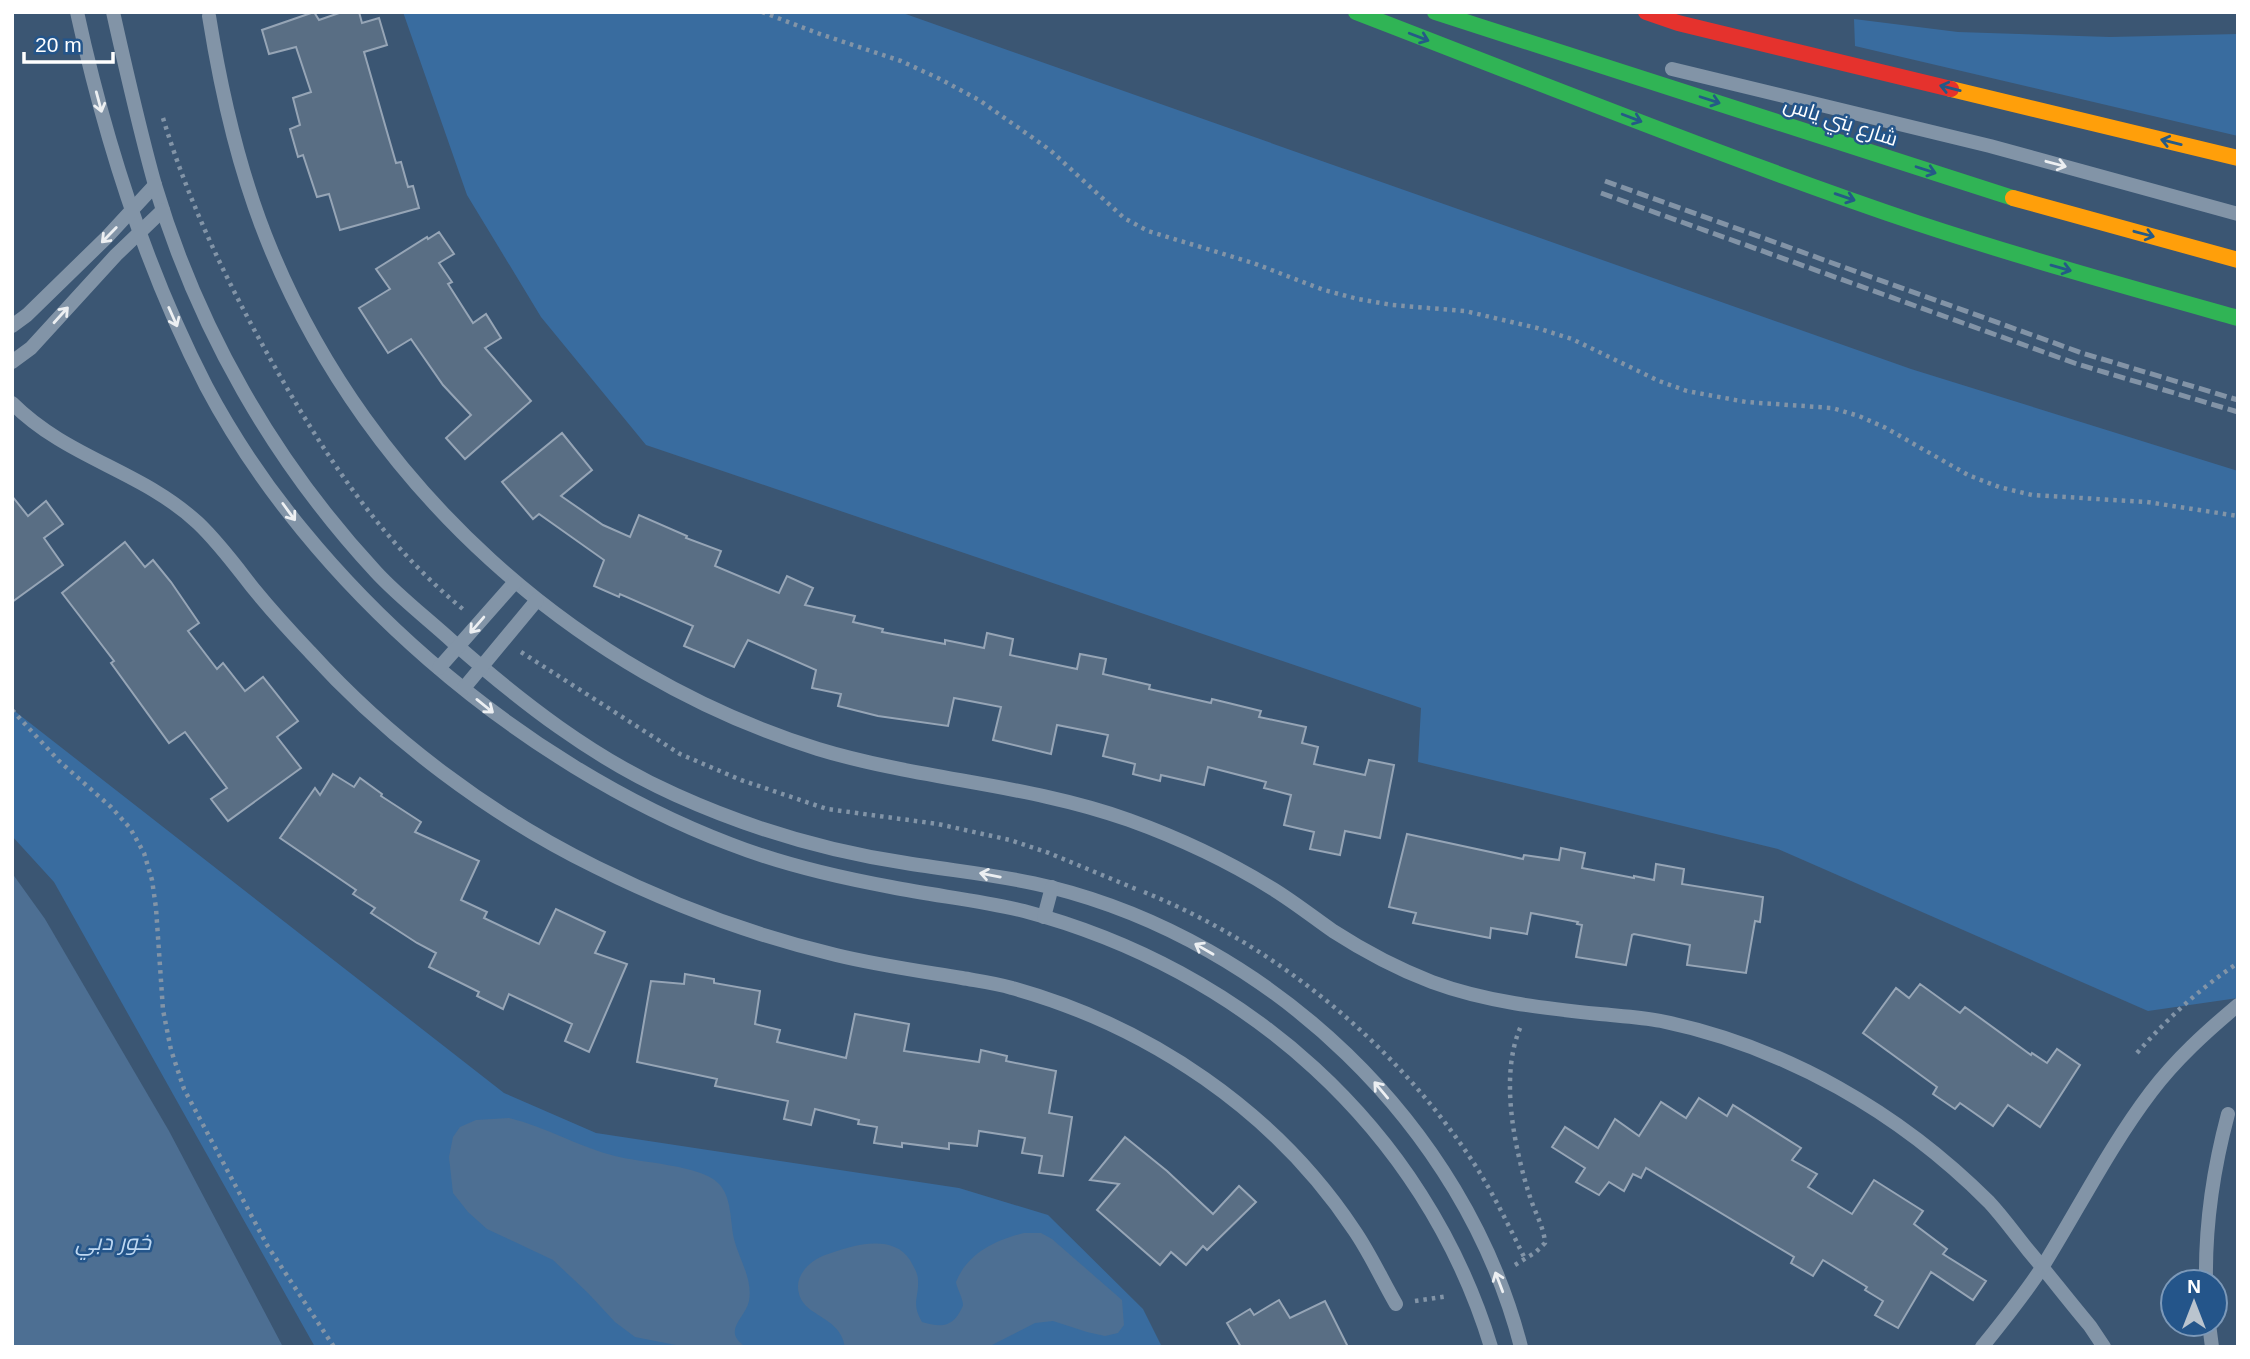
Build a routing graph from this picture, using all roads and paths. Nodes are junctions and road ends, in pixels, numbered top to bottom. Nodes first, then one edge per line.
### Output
1 (77, 12) edge
2 (113, 12) edge
3 (762, 12) edge
4 (1356, 12) edge
5 (1646, 12) edge
6 (1435, 13) edge
7 (209, 16) dead end
8 (1625, 58) dead end
9 (1652, 65) dead end
10 (160, 109) dead end
11 (2238, 158) edge
12 (155, 184) junction
13 (131, 210) junction
14 (163, 210) junction
15 (2238, 214) edge
16 (140, 231) junction
17 (2238, 260) edge
18 (2238, 318) edge
19 (12, 326) edge
20 (12, 362) edge
21 (12, 403) edge
22 (2238, 516) edge
23 (515, 582) junction
24 (537, 600) junction
25 (480, 622) junction
26 (503, 641) junction
27 (459, 647) junction
28 (482, 667) junction
29 (439, 668) junction
30 (464, 688) junction
31 (12, 710) edge
32 (1052, 887) junction
33 (1044, 917) junction
34 (2238, 963) edge
35 (2238, 1005) edge
36 (1530, 1006) junction
37 (2137, 1053) dead end
38 (2228, 1114) dead end
39 (1525, 1259) junction
40 (2042, 1268) junction
41 (2206, 1268) edge
42 (1497, 1275) junction
43 (1471, 1292) junction
44 (1396, 1304) joint
45 (334, 1347) edge
46 (1492, 1347) edge
47 (1521, 1347) edge
48 (1982, 1347) edge
49 (2104, 1347) edge

1 -> 13 lane
2 - 12 lane
3 - 22 path
4 -> 18 main road
11 -> 5 main road
6 - 8 lane
6 -> 17 main road, شارع بني ياس
7 - 23 lane
9 -> 15 lane
10 - 25 path
12 - 13 lane
12 - 14 lane
13 - 16 lane
13 -> 19 lane
14 - 16 lane
14 - 27 lane
20 -> 16 lane
16 -> 29 lane
21 - 44 lane
23 - 24 lane
23 - 25 lane
24 - 26 lane
24 - 36 lane
25 -> 27 lane
26 - 28 lane
26 - 39 path
27 - 28 lane
27 - 29 lane
28 - 30 lane
32 -> 28 lane
29 - 30 lane
30 -> 33 lane
31 - 45 path
32 - 33 lane
42 -> 32 lane
33 - 43 lane
34 - 37 path
35 - 40 lane
36 - 39 path
36 - 40 lane
38 - 41 lane
39 - 42 path
40 - 48 lane
40 - 49 lane
47 -> 42 lane
43 - 44 path
43 - 46 lane

